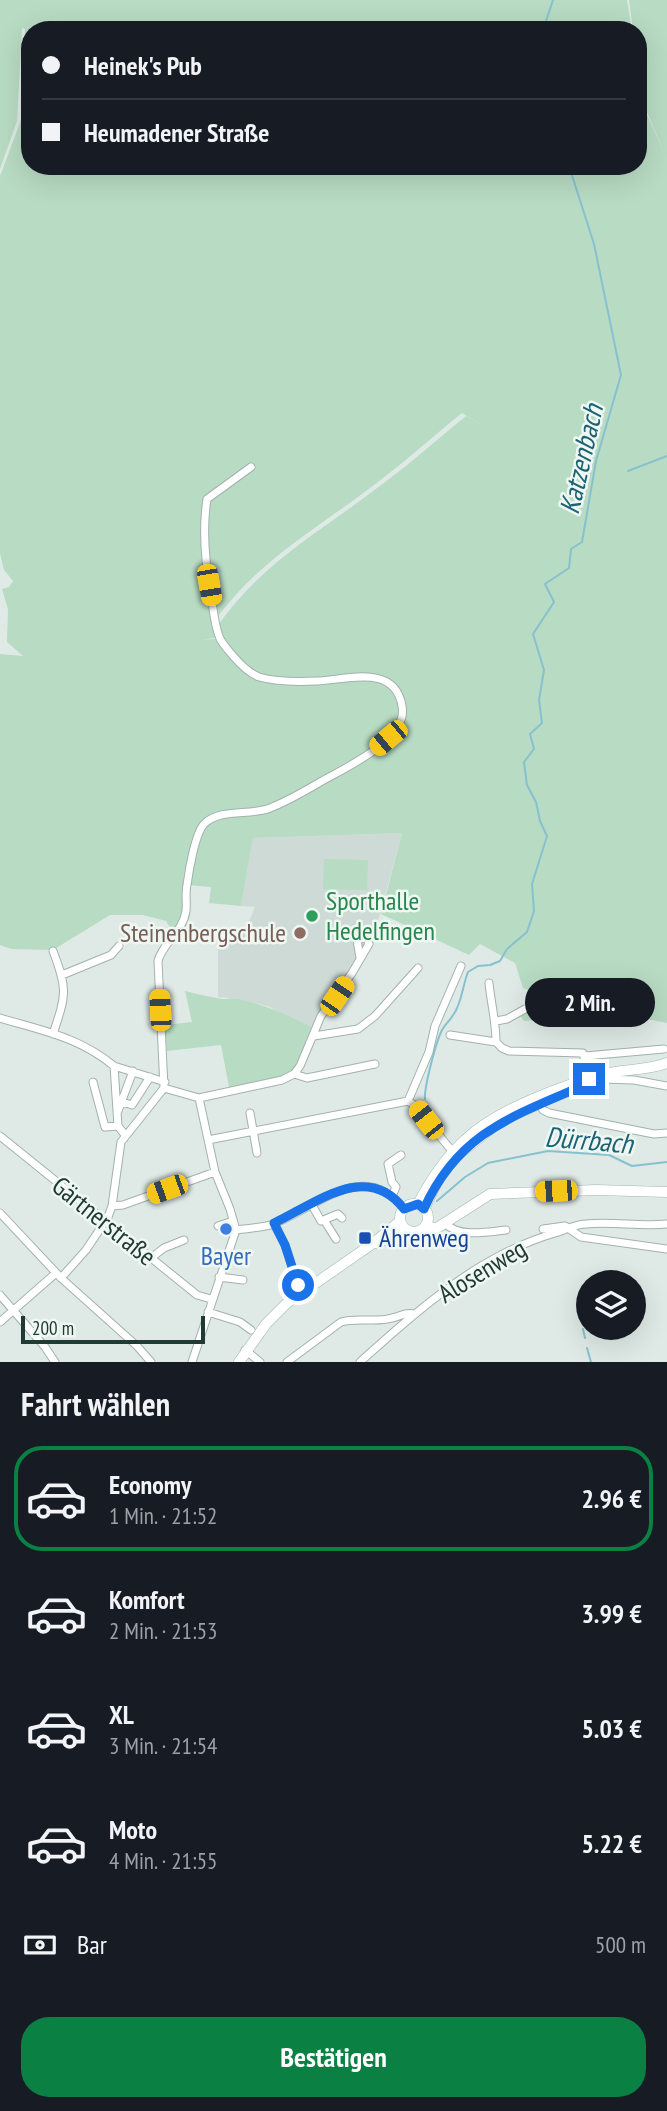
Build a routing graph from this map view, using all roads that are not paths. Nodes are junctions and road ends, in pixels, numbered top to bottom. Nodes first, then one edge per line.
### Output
1 (251, 467) dead end
2 (119, 946) dead end
3 (53, 951) dead end
4 (360, 958) dead end
5 (461, 966) dead end
6 (418, 968) dead end
7 (62, 975) junction
8 (489, 983) dead end
9 (524, 1009) dead end
10 (0, 1018) edge
11 (496, 1021) junction
12 (53, 1034) junction
13 (450, 1035) dead end
14 (314, 1036) junction
15 (496, 1042) junction
16 (664, 1049) dead end
17 (585, 1056) junction
18 (667, 1063) edge
19 (375, 1064) dead end
20 (114, 1066) junction
21 (133, 1071) junction
22 (294, 1074) junction
23 (150, 1077) junction
24 (594, 1078) junction
25 (93, 1082) dead end
26 (165, 1085) junction
27 (667, 1086) edge
28 (199, 1098) junction
29 (408, 1101) junction
30 (538, 1101) junction
31 (122, 1102) junction
32 (117, 1112) junction
33 (250, 1113) dead end
34 (118, 1126) junction
35 (253, 1132) junction
36 (667, 1133) edge
37 (125, 1135) junction
38 (1, 1140) edge
39 (208, 1140) junction
40 (257, 1153) dead end
41 (401, 1154) dead end
42 (455, 1155) junction
43 (215, 1172) junction
44 (667, 1192) edge
45 (393, 1194) junction
46 (312, 1205) junction
47 (112, 1206) junction
48 (421, 1207) junction
49 (404, 1209) junction
50 (0, 1213) edge
51 (342, 1218) dead end
52 (324, 1220) junction
53 (105, 1221) junction
54 (233, 1221) junction
55 (400, 1221) junction
56 (274, 1223) junction
57 (445, 1223) junction
58 (667, 1224) edge
59 (218, 1226) dead end
60 (425, 1227) junction
61 (571, 1228) junction
62 (543, 1229) dead end
63 (236, 1230) junction
64 (506, 1230) dead end
65 (407, 1231) junction
66 (336, 1239) dead end
67 (184, 1240) dead end
68 (372, 1244) junction
69 (667, 1249) edge
70 (151, 1258) junction
71 (58, 1276) junction
72 (219, 1276) junction
73 (243, 1280) dead end
74 (300, 1292) junction
75 (0, 1295) edge
76 (211, 1299) junction
77 (14, 1311) junction
78 (208, 1312) junction
79 (414, 1314) junction
80 (0, 1322) edge
81 (251, 1330) dead end
82 (245, 1350) junction
83 (55, 1362) edge
84 (151, 1362) edge
85 (192, 1362) edge
86 (239, 1362) edge
87 (260, 1362) edge
88 (287, 1362) edge
89 (360, 1362) edge

1 - 26 street
2 - 7 street
3 - 7 street
4 - 14 street
5 - 29 street
6 - 14 street
7 - 12 street
8 - 11 street
9 - 11 street
10 - 12 street
11 - 15 street
12 - 20 street
13 - 15 street
14 - 22 street
15 - 17 street
16 - 17 street
17 - 24 street
18 - 24 main road
19 - 22 street
20 - 21 street
20 - 32 street
21 - 23 street
21 - 31 street
22 - 28 street
23 - 26 street
23 - 31 street
24 - 27 street
24 - 30 main road
25 - 34 street
26 - 28 street
26 - 37 street
28 - 39 street
29 - 35 street
29 - 42 street
30 - 36 street
30 - 42 main road
31 - 32 street
32 - 34 street
33 - 35 street
34 - 37 street
35 - 39 street
35 - 40 street
37 - 47 street
38 - 53 street, Gärtnerstraße
39 - 43 street
41 - 45 street
42 - 48 main road
43 - 47 street
43 - 54 street
44 - 57 main road
45 - 46 street
45 - 49 street
46 - 52 street
46 - 56 street
47 - 53 street
48 - 49 main road
48 - 60 main road
49 - 55 main road
50 - 71 street
51 - 52 street
52 - 66 street
53 - 70 street, Gärtnerstraße
53 - 71 street
54 - 59 street
54 - 63 street
55 - 65 main road
55 - 68 main road
56 - 63 street
56 - 74 street
57 - 60 main road
57 - 64 street
58 - 61 street, Alosenweg
60 - 65 main road
61 - 62 street
61 - 69 street
61 - 79 street, Alosenweg
63 - 72 street
65 - 68 main road
67 - 70 street
68 - 74 main road
70 - 76 street, Gärtnerstraße
71 - 77 street
71 - 84 street
72 - 73 street
72 - 76 street
74 - 82 main road
75 - 77 street
76 - 78 street
77 - 80 street
77 - 83 street
78 - 81 street
78 - 85 street
79 - 88 street
79 - 89 street, Alosenweg
82 - 86 main road
82 - 87 street

